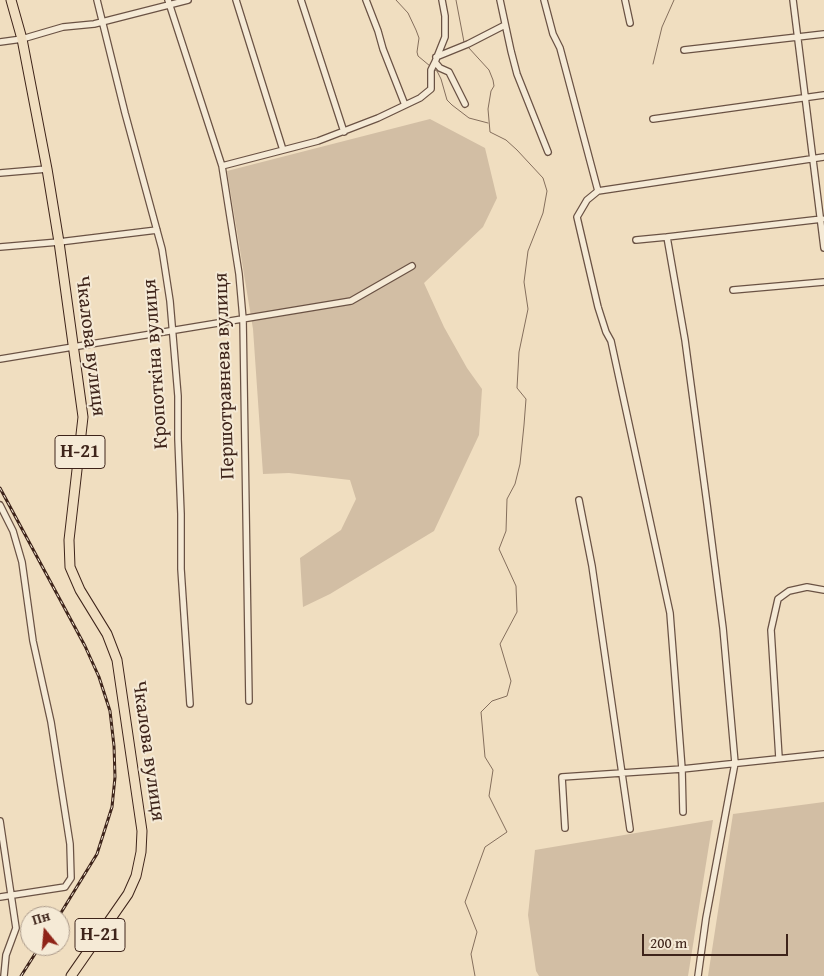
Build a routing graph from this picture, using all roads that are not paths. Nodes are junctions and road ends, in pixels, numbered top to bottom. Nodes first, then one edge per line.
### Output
1 (11, 0) edge
2 (97, 0) edge
3 (188, 0) edge
4 (236, 0) edge
5 (301, 0) edge
6 (366, 0) edge
7 (442, 0) edge
8 (500, 0) edge
9 (544, 0) edge
10 (625, 0) edge
11 (793, 0) edge
12 (169, 2) edge
13 (104, 22) junction
14 (630, 23) dead end
15 (505, 25) junction
16 (824, 34) edge
17 (797, 37) junction
18 (22, 40) junction
19 (0, 42) edge
20 (684, 50) dead end
21 (434, 64) junction
22 (824, 95) edge
23 (804, 98) junction
24 (465, 104) dead end
25 (405, 105) junction
26 (653, 119) dead end
27 (344, 132) junction
28 (283, 150) junction
29 (548, 152) dead end
30 (824, 157) edge
31 (812, 158) junction
32 (222, 166) junction
33 (47, 169) junction
34 (0, 172) edge
35 (598, 192) junction
36 (822, 219) edge
37 (158, 230) junction
38 (667, 237) junction
39 (636, 240) dead end
40 (59, 242) junction
41 (0, 247) edge
42 (824, 248) edge
43 (412, 266) dead end
44 (824, 282) edge
45 (733, 290) dead end
46 (243, 319) junction
47 (174, 330) junction
48 (74, 346) junction
49 (0, 359) edge
50 (579, 500) dead end
51 (0, 505) edge
52 (824, 590) edge
53 (249, 701) dead end
54 (190, 704) dead end
55 (824, 754) edge
56 (779, 758) junction
57 (735, 763) junction
58 (682, 769) junction
59 (623, 773) junction
60 (684, 812) dead end
61 (0, 822) edge
62 (565, 828) dead end
63 (630, 829) dead end
64 (12, 896) junction
65 (0, 897) edge
66 (4, 976) edge
67 (71, 976) edge
68 (698, 976) edge

1 - 18 main road, Чкалова вулиця / Н-21
2 - 13 street, Кропоткіна вулиця
3 - 12 street
4 - 28 street
5 - 27 street
6 - 25 street
7 - 21 street
8 - 15 street
9 - 35 street
10 - 14 street
11 - 17 street
12 - 13 street
12 - 32 street, Першотравнева вулиця
13 - 18 street
13 - 37 street, Кропоткіна вулиця
15 - 21 street
15 - 29 street
16 - 17 street
17 - 20 street
17 - 23 street
18 - 19 street
18 - 33 main road, Чкалова вулиця / Н-21
21 - 24 street
21 - 25 street
22 - 23 street
23 - 26 street
23 - 31 street
25 - 27 street
27 - 28 street
28 - 32 street
30 - 31 street
31 - 35 street
31 - 36 street
32 - 46 street, Першотравнева вулиця
33 - 34 street
33 - 40 main road, Чкалова вулиця / Н-21
35 - 58 street
36 - 38 street
36 - 42 street
37 - 40 street
37 - 47 street, Кропоткіна вулиця
38 - 39 street
38 - 57 street
40 - 41 street
40 - 48 main road, Чкалова вулиця / Н-21
43 - 46 street
44 - 45 street
46 - 47 street
46 - 53 street, Першотравнева вулиця
47 - 48 street
47 - 54 street, Кропоткіна вулиця
48 - 49 street
48 - 67 main road, Чкалова вулиця / Н-21
50 - 59 street
51 - 64 street
52 - 56 street
55 - 56 street
56 - 57 street
57 - 58 street
57 - 68 street
58 - 59 street
58 - 60 street
59 - 62 street
59 - 63 street
61 - 64 street
64 - 65 street
64 - 66 street

